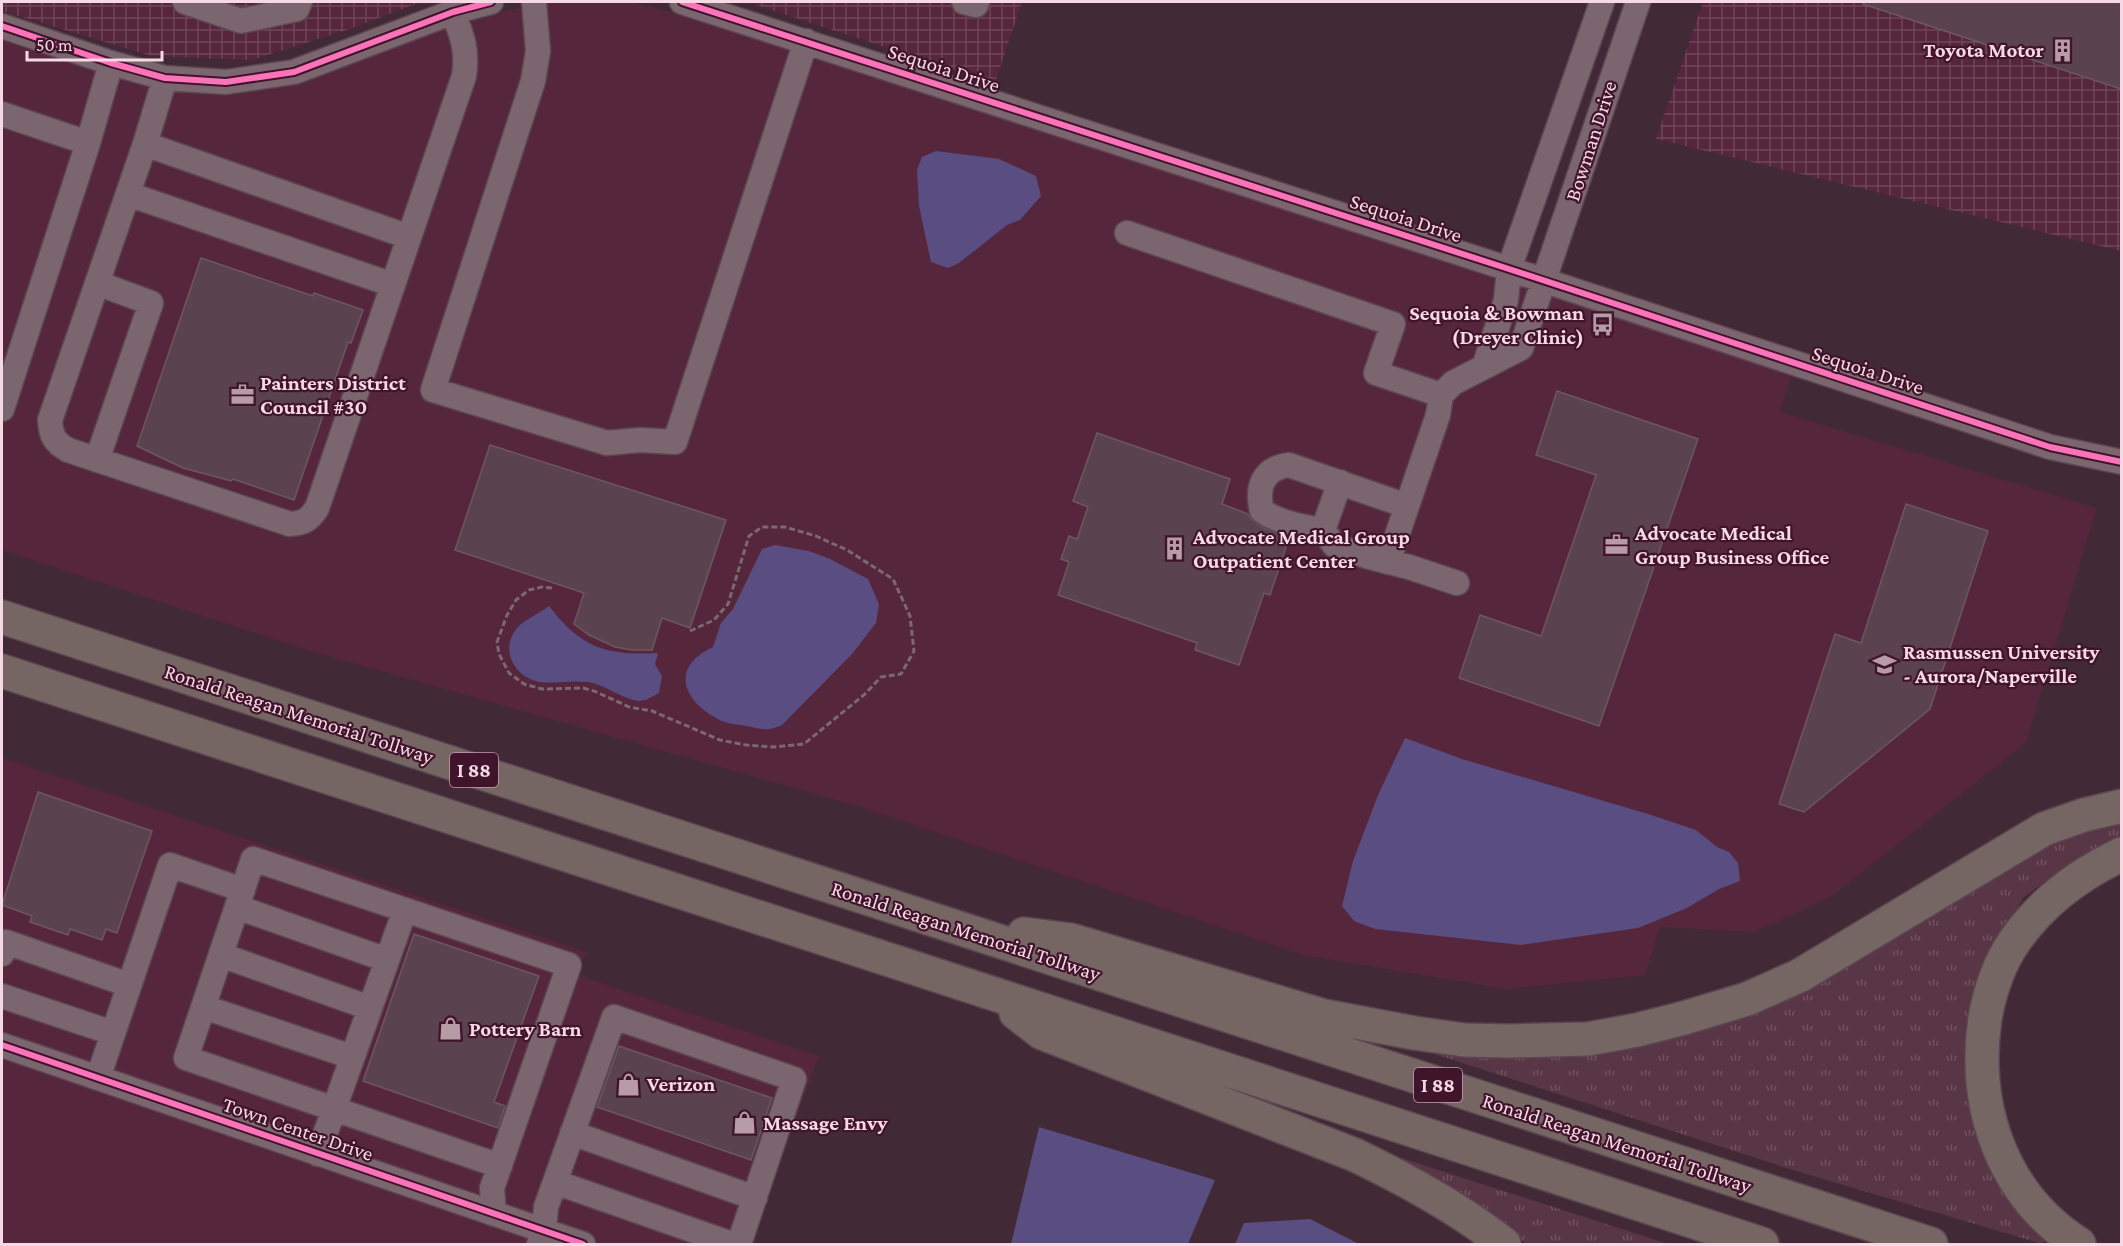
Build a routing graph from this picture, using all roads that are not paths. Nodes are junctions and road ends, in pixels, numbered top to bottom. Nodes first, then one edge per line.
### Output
1 (185, 2) edge
2 (300, 2) edge
3 (491, 2) edge
4 (534, 2) edge
5 (682, 2) edge
6 (964, 2) edge
7 (977, 2) edge
8 (1602, 2) edge
9 (1638, 2) edge
10 (453, 12) junction
11 (2, 26) edge
12 (806, 41) junction
13 (111, 63) junction
14 (165, 78) junction
15 (2, 114) edge
16 (88, 143) junction
17 (145, 144) junction
18 (128, 194) junction
19 (1127, 233) dead end
20 (409, 237) junction
21 (1509, 269) junction
22 (1544, 281) junction
23 (97, 283) junction
24 (393, 285) junction
25 (1484, 367) junction
26 (1441, 395) junction
27 (2, 409) edge
28 (97, 460) junction
29 (2121, 462) edge
30 (1340, 482) junction
31 (1407, 506) junction
32 (1323, 530) junction
33 (1388, 562) junction
34 (1457, 583) dead end
35 (2, 617) edge
36 (2, 671) edge
37 (2121, 806) edge
38 (2121, 854) edge
39 (240, 899) junction
40 (405, 910) junction
41 (946, 924) junction
42 (2, 954) edge
43 (221, 955) junction
44 (387, 960) junction
45 (129, 985) junction
46 (991, 993) junction
47 (2, 996) edge
48 (204, 1006) junction
49 (370, 1008) junction
50 (113, 1034) junction
51 (2, 1045) edge
52 (352, 1057) junction
53 (98, 1078) junction
54 (334, 1109) junction
55 (573, 1133) junction
56 (318, 1154) junction
57 (500, 1166) junction
58 (555, 1182) junction
59 (755, 1198) junction
60 (494, 1214) junction
61 (542, 1238) edge
62 (583, 1245) edge
63 (732, 1245) edge
64 (739, 1245) edge
65 (1504, 1245) edge
66 (1762, 1245) edge
67 (1931, 1245) edge
68 (2079, 1245) edge

1 - 2 street
3 - 10 street
4 - 12 street
5 - 12 street, Sequoia Drive
6 - 7 street
8 - 21 street, Bowman Drive
9 - 22 street, Bowman Drive
10 - 14 street
10 - 20 street
11 - 13 street
12 - 21 street, Sequoia Drive
13 - 14 street
13 - 16 street
14 - 17 street
15 - 16 street
16 - 27 street
17 - 18 street
17 - 20 street
18 - 23 street
18 - 24 street
19 - 26 street
20 - 24 street
21 - 22 street, Sequoia Drive
21 - 25 street, Bowman Drive
22 - 25 street, Bowman Drive
22 - 29 street, Sequoia Drive
23 - 28 street
23 - 28 street
24 - 28 street
25 - 26 street, Bowman Drive
26 - 31 street
30 - 31 street
30 - 32 street
30 - 32 street
31 - 33 street
32 - 33 street
33 - 34 street
35 - 41 highway, Ronald Reagan Memorial Tollway / I 88
36 - 46 highway, I 88
37 - 41 highway
38 - 68 highway
39 - 40 street
39 - 43 street
39 - 44 street
39 - 45 street
40 - 44 street
40 - 57 street
41 - 67 highway, Ronald Reagan Memorial Tollway / I 88
42 - 45 street
43 - 48 street
43 - 49 street
44 - 49 street
45 - 50 street
46 - 65 highway
46 - 66 highway, I 88
47 - 50 street
48 - 52 street
48 - 54 street
49 - 52 street
50 - 53 street
51 - 53 street, Town Center Drive
52 - 54 street
53 - 56 street, Town Center Drive
54 - 56 street
54 - 57 street
55 - 58 street
55 - 59 street
55 - 59 street
56 - 60 street, Town Center Drive
57 - 60 street
58 - 61 street
58 - 63 street
59 - 64 street
60 - 61 street, Town Center Drive
61 - 62 street, Town Center Drive

